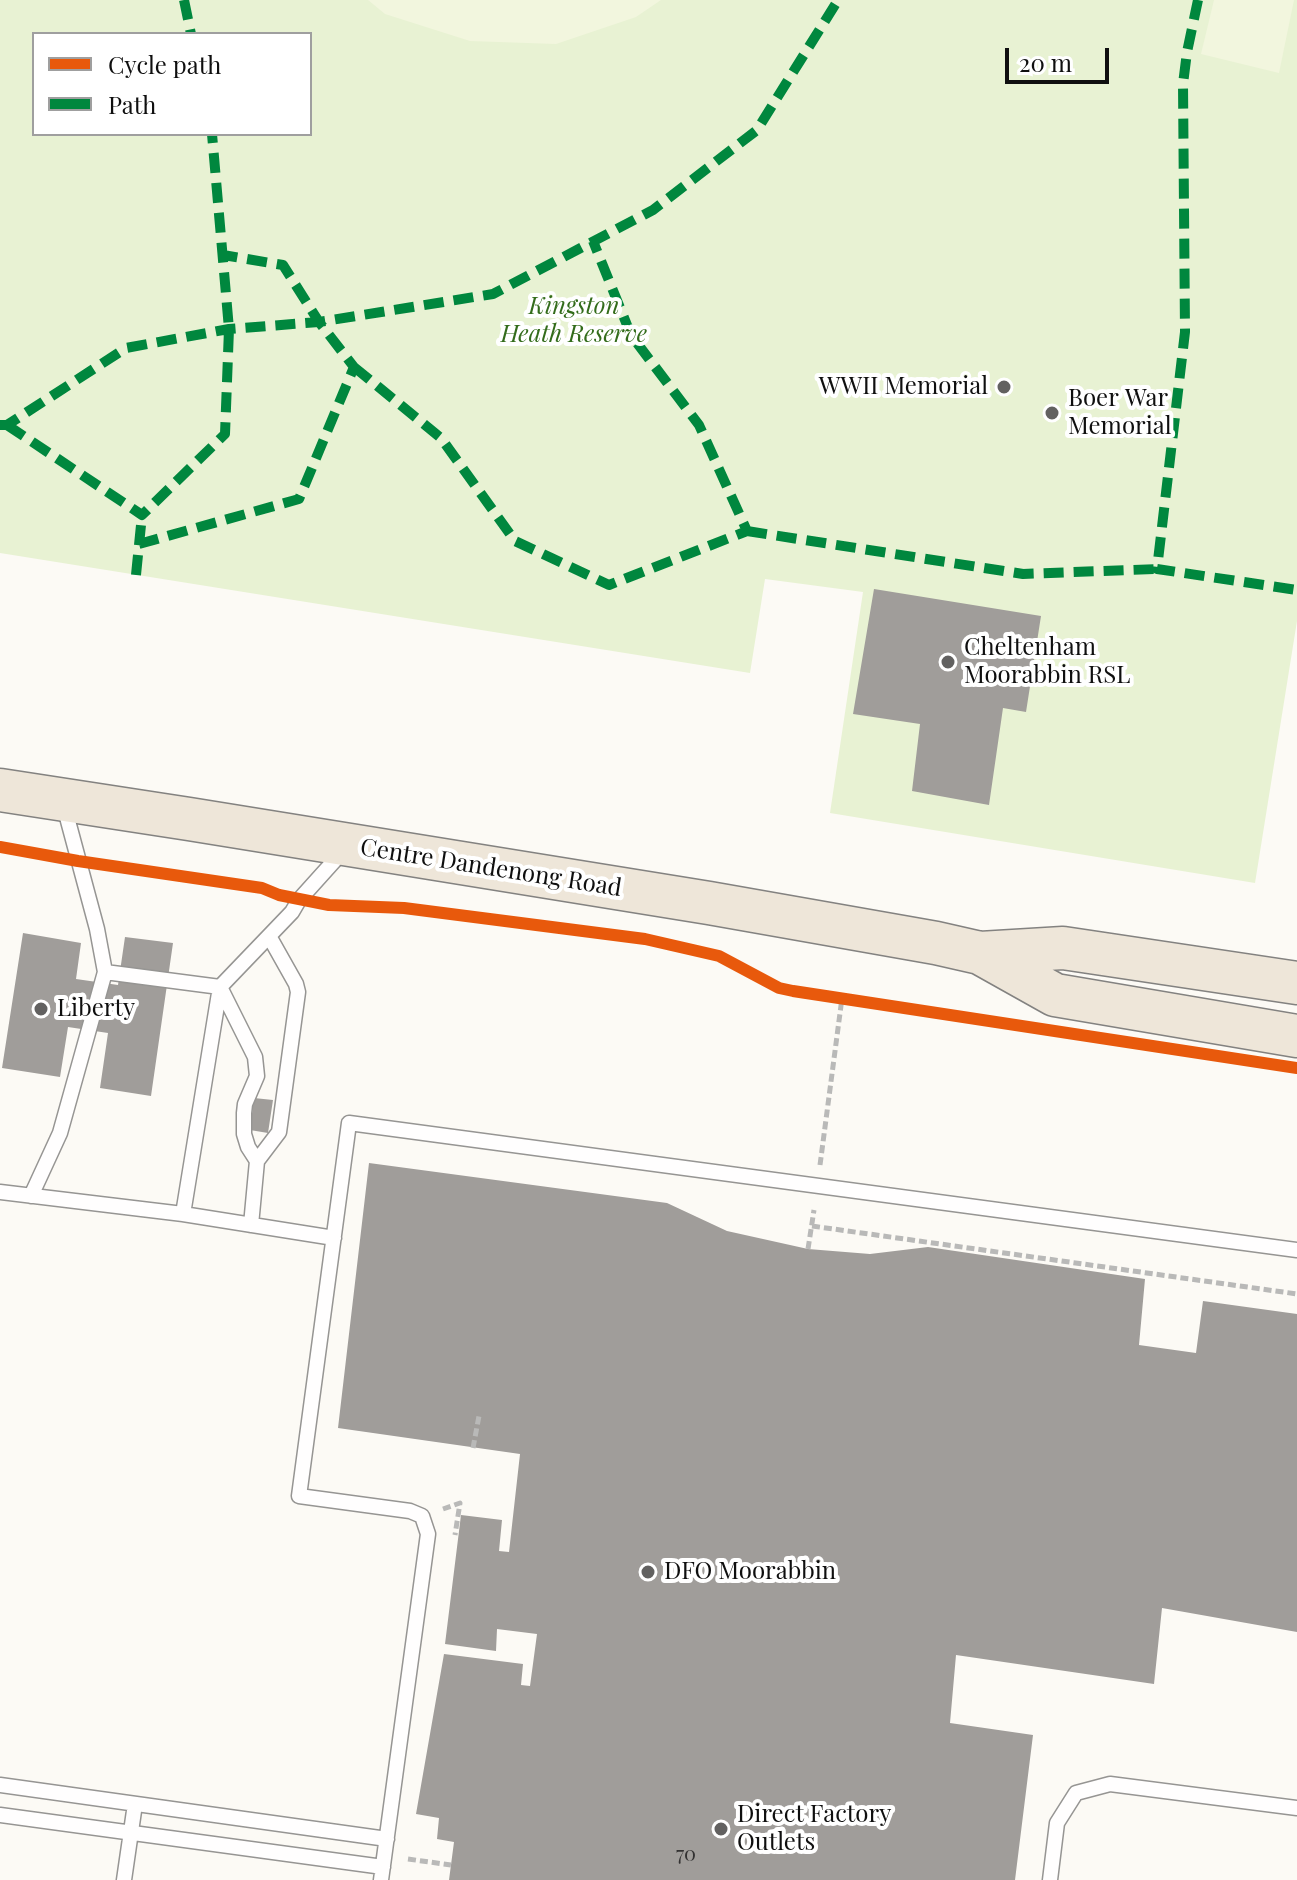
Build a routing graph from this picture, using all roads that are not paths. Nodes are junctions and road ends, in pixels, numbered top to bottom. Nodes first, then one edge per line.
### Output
1 (0, 790) edge
2 (62, 800) junction
3 (349, 845) junction
4 (269, 936) junction
5 (980, 953) junction
6 (105, 972) junction
7 (1297, 983) edge
8 (220, 987) junction
9 (1297, 1036) edge
10 (257, 1161) junction
11 (0, 1192) edge
12 (31, 1196) junction
13 (183, 1214) junction
14 (251, 1225) junction
15 (334, 1238) junction
16 (1297, 1250) edge
17 (0, 1785) edge
18 (135, 1804) junction
19 (1297, 1808) edge
20 (0, 1815) edge
21 (131, 1832) junction
22 (387, 1839) junction
23 (382, 1874) edge
24 (124, 1880) edge
25 (1050, 1880) edge

1 - 2 main road, Centre Dandenong Road
2 - 3 main road, Centre Dandenong Road
2 - 6 lane
3 - 4 lane
3 - 5 main road, Centre Dandenong Road
4 - 8 lane
4 - 10 lane
5 - 7 main road, Centre Dandenong Road
5 - 9 main road, Centre Dandenong Road
6 - 8 lane
6 - 12 lane
8 - 10 lane
8 - 13 lane
10 - 14 lane
11 - 12 lane
12 - 13 lane
13 - 14 lane
14 - 15 lane
15 - 16 lane
15 - 22 lane
17 - 18 lane
18 - 21 lane
18 - 22 lane
19 - 25 lane
20 - 21 lane
21 - 23 lane
21 - 24 lane
22 - 23 lane

